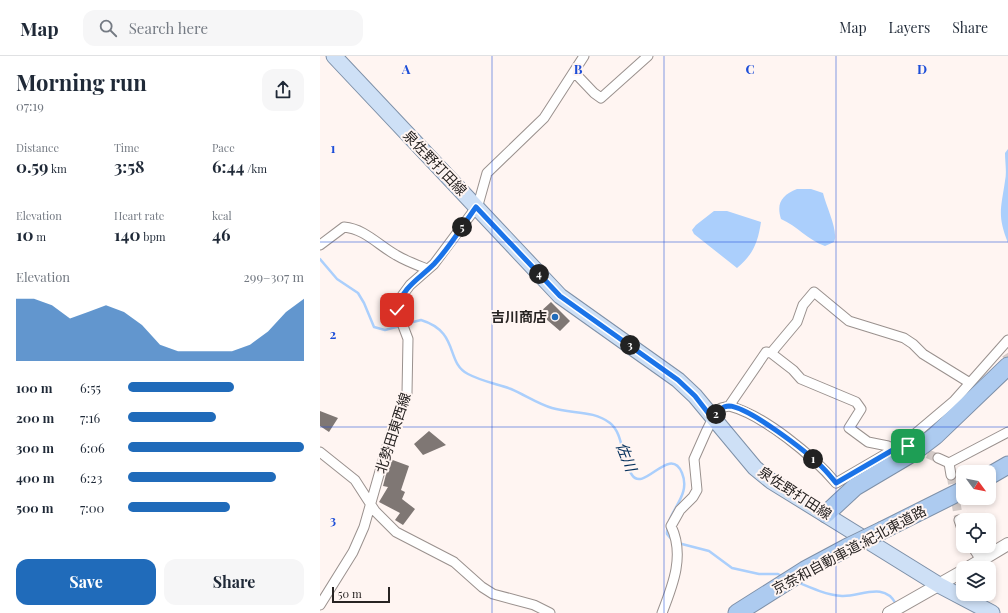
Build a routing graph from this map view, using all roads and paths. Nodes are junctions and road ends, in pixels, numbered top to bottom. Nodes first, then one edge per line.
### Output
1 (334, 56) edge
2 (584, 56) edge
3 (648, 56) edge
4 (574, 72) junction
5 (476, 207) junction
6 (320, 245) edge
7 (427, 269) junction
8 (1008, 340) edge
9 (771, 353) junction
10 (1005, 356) edge
11 (1008, 380) edge
12 (970, 383) junction
13 (729, 406) junction
14 (712, 418) junction
15 (1008, 432) edge
16 (891, 451) junction
17 (320, 452) edge
18 (938, 458) tunnel mouth
19 (949, 463) junction
20 (1008, 466) edge
21 (996, 472) edge
22 (1008, 473) edge
23 (951, 475) tunnel mouth
24 (996, 479) edge
25 (956, 493) edge
26 (956, 498) edge
27 (370, 503) junction
28 (826, 514) junction
29 (902, 520) junction
30 (1008, 544) edge
31 (976, 553) edge
32 (981, 560) joint
33 (956, 575) edge
34 (939, 585) junction
35 (320, 605) edge
36 (550, 613) edge
37 (662, 613) edge
38 (737, 613) edge
39 (888, 613) edge
40 (992, 613) edge

1 - 5 main road, 泉佐野打田線
2 - 4 street, 北勢田東西線
3 - 4 street
4 - 5 street, 北勢田東西線
5 - 7 street, 北勢田東西線
5 - 14 main road, 泉佐野打田線
6 - 7 street
7 - 27 street, 北勢田東西線
8 - 10 street
9 - 12 street
9 - 13 street
9 - 16 street
10 - 12 street
10 - 28 highway
11 - 28 highway
12 - 16 street
13 - 14 street
13 - 16 street
14 - 28 main road, 泉佐野打田線
14 - 37 street
15 - 19 street
17 - 27 street
18 - 19 street
19 - 23 street
20 - 21 highway
22 - 24 highway
25 - 29 highway, 京奈和自動車道;紀北東道路
26 - 29 highway
27 - 35 street, 北勢田東西線
27 - 36 street
28 - 34 main road, 泉佐野打田線
29 - 38 highway, 京奈和自動車道;紀北東道路, bridge
30 - 32 street
31 - 32 street
33 - 34 street
34 - 39 street
34 - 40 main road, 泉佐野打田線

